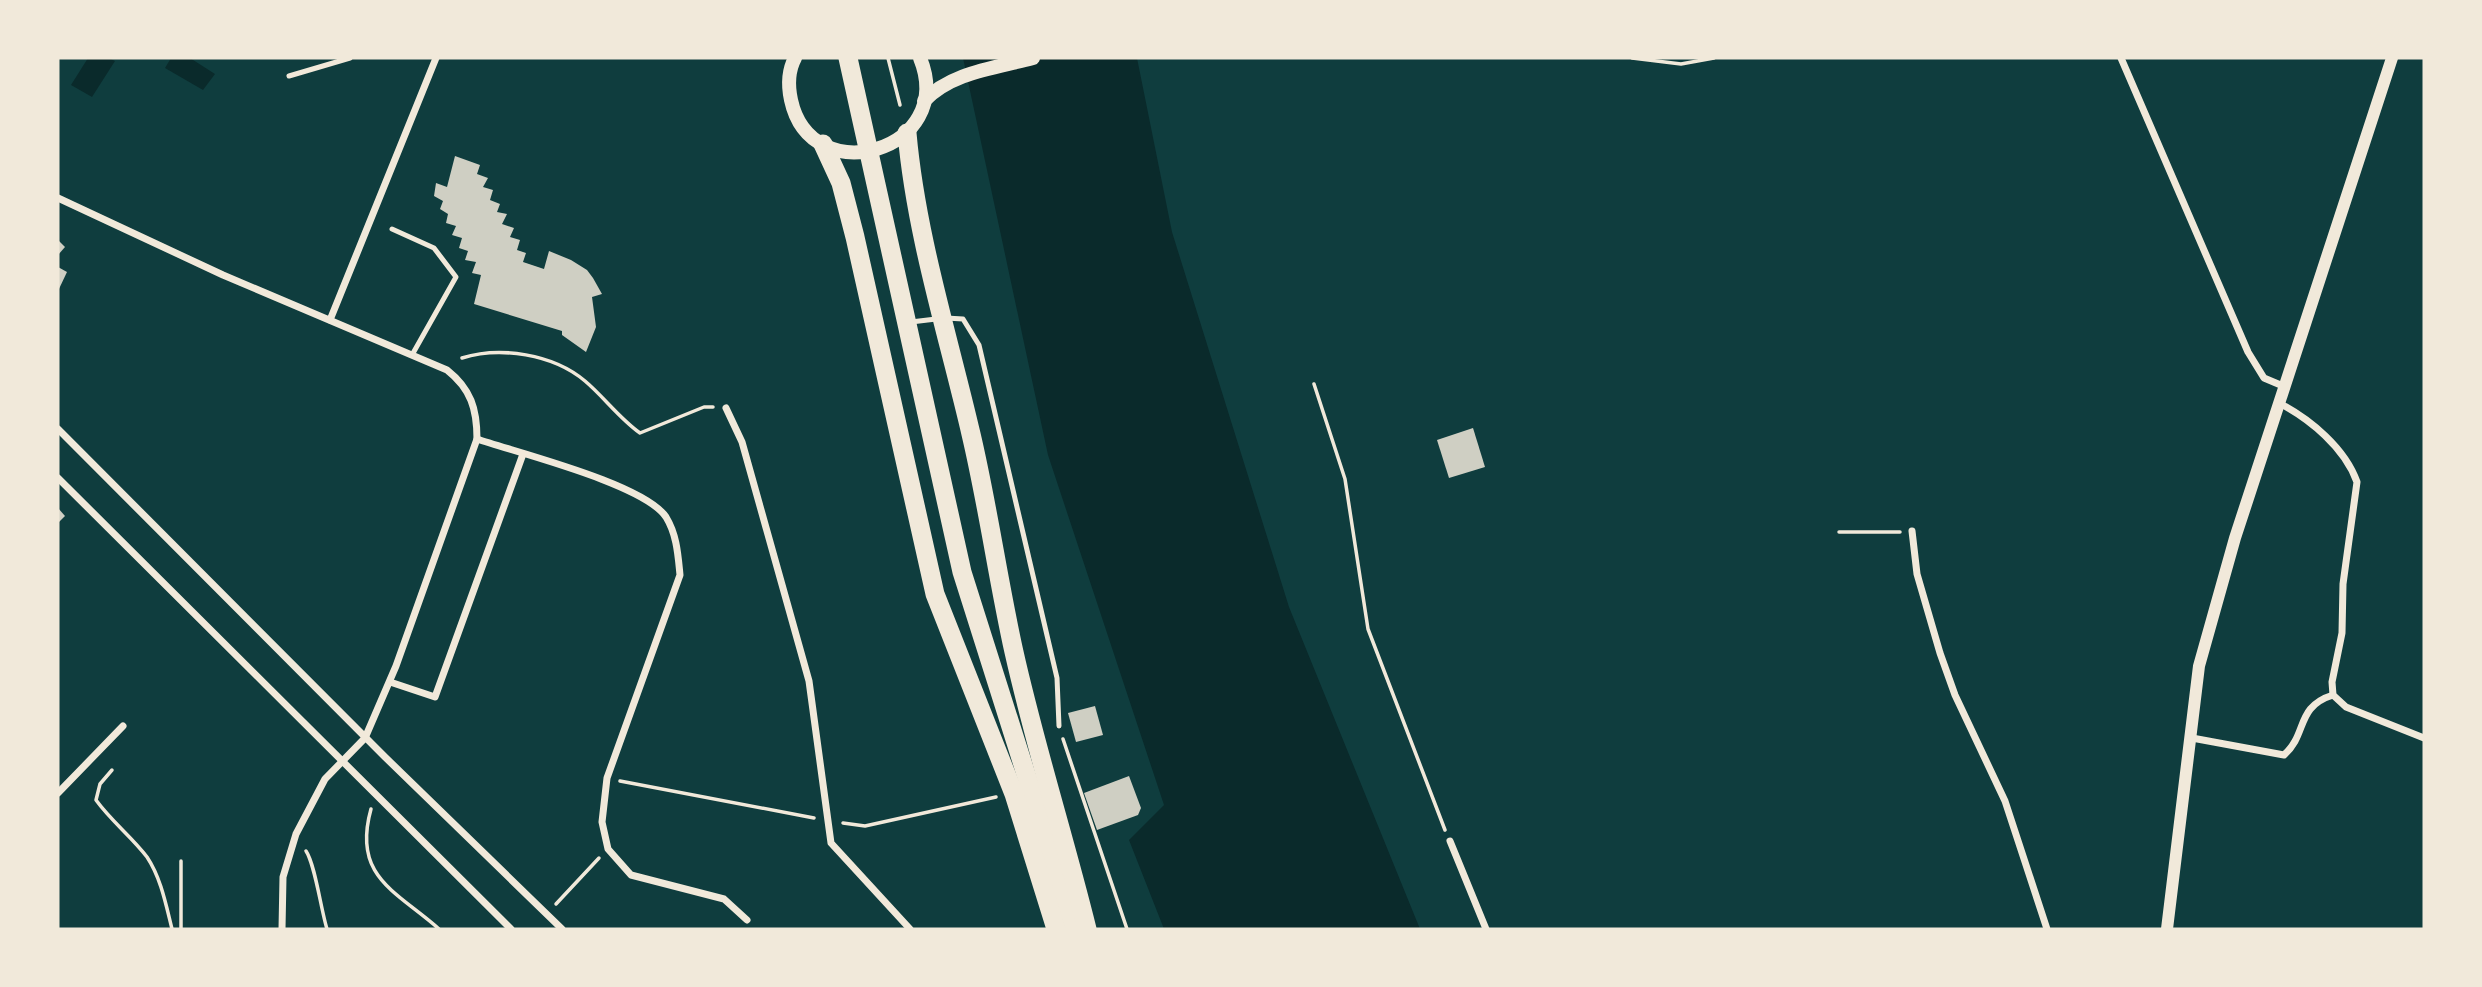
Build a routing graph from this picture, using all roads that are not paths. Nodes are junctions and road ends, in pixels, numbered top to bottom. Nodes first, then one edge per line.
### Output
1 (350, 58) edge
2 (436, 58) edge
3 (795, 58) edge
4 (848, 58) edge
5 (920, 58) edge
6 (1033, 58) edge
7 (2122, 58) edge
8 (2392, 58) edge
9 (289, 76) dead end
10 (924, 101) junction
11 (907, 133) junction
12 (823, 144) junction
13 (58, 198) edge
14 (392, 229) dead end
15 (330, 320) junction
16 (906, 323) junction
17 (412, 355) junction
18 (2283, 386) junction
19 (2279, 403) junction
20 (726, 408) road end
21 (58, 429) edge
22 (477, 439) junction
23 (523, 454) junction
24 (58, 478) edge
25 (1912, 531) road end
26 (390, 681) junction
27 (2333, 695) junction
28 (123, 726) dead end
29 (1059, 726) road end
30 (365, 738) junction
31 (2192, 738) junction
32 (2424, 738) edge
33 (343, 760) junction
34 (58, 793) edge
35 (1450, 841) road end
36 (747, 920) dead end
37 (282, 929) edge
38 (511, 929) edge
39 (562, 929) edge
40 (911, 929) edge
41 (1056, 929) edge
42 (1074, 929) edge
43 (1087, 929) edge
44 (1486, 929) edge
45 (2047, 929) edge
46 (2168, 929) edge

1 - 9 lane
2 - 15 street
3 - 12 main road
4 - 16 highway
5 - 10 main road
6 - 10 main road
7 - 18 street
8 - 18 street
10 - 11 main road
11 - 12 main road
11 - 43 highway
12 - 41 highway
13 - 15 street
14 - 17 lane
15 - 17 street
16 - 29 lane
16 - 42 highway
17 - 22 street
18 - 19 street
19 - 27 street
19 - 31 street
20 - 40 street
21 - 30 street
22 - 23 street
22 - 26 street
23 - 26 street
23 - 36 street
24 - 33 street
25 - 45 street
26 - 30 street
27 - 31 street
27 - 32 street
28 - 34 street
30 - 33 street
30 - 39 street
31 - 46 street
33 - 37 street
33 - 38 street
35 - 44 street

